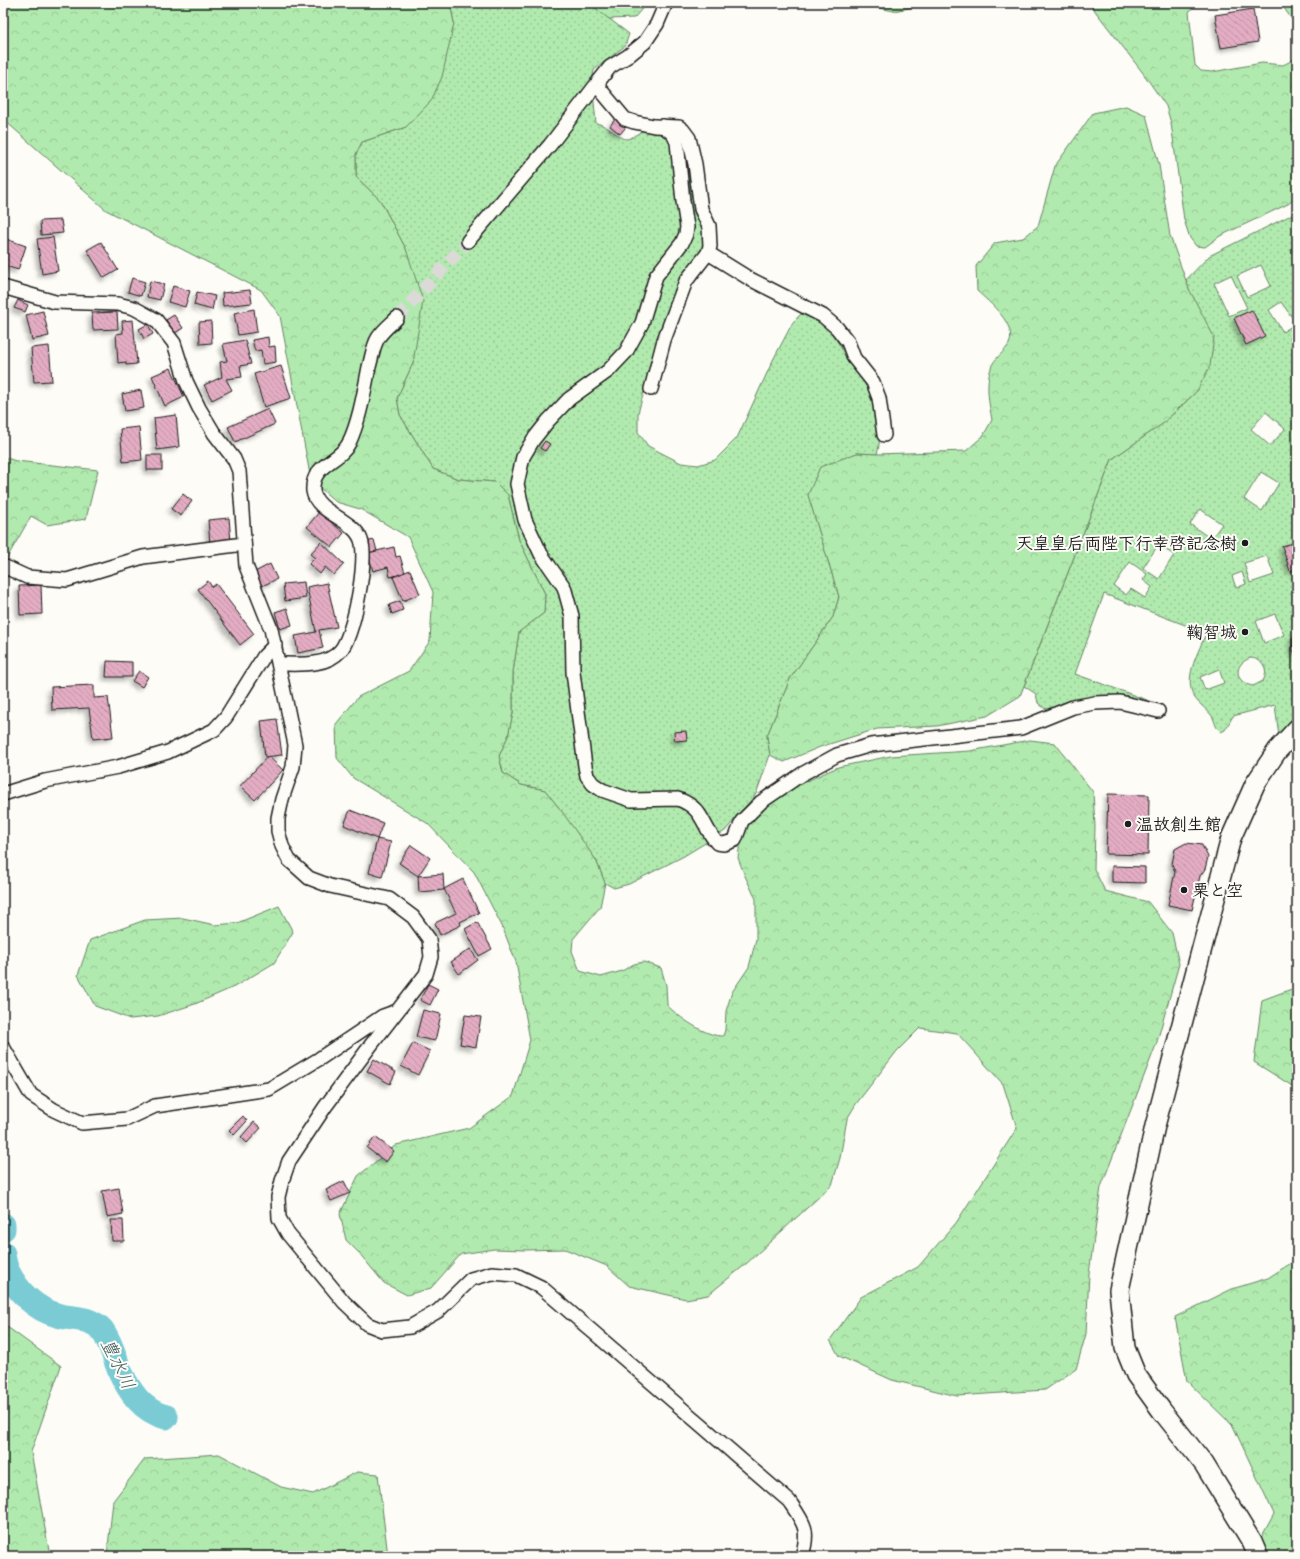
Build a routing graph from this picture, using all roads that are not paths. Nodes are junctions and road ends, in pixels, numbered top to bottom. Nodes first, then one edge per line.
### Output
1 (666, 3) edge
2 (599, 81) junction
3 (663, 126) junction
4 (468, 241) tunnel mouth
5 (708, 253) junction
6 (3, 287) edge
7 (397, 318) tunnel mouth
8 (650, 389) dead end
9 (884, 435) dead end
10 (244, 544) junction
11 (3, 566) edge
12 (275, 645) junction
13 (279, 664) junction
14 (1158, 711) dead end
15 (1297, 730) edge
16 (3, 794) edge
17 (398, 1010) junction
18 (3, 1048) edge
19 (802, 1556) edge
20 (1258, 1556) edge

1 - 2 street
2 - 3 street
2 - 4 street
3 - 5 street
3 - 14 street
5 - 8 street
5 - 9 street
6 - 10 street
7 - 13 street
10 - 11 street
10 - 12 street
12 - 13 street
12 - 16 street
13 - 17 street
15 - 20 street
17 - 18 street
17 - 19 street

